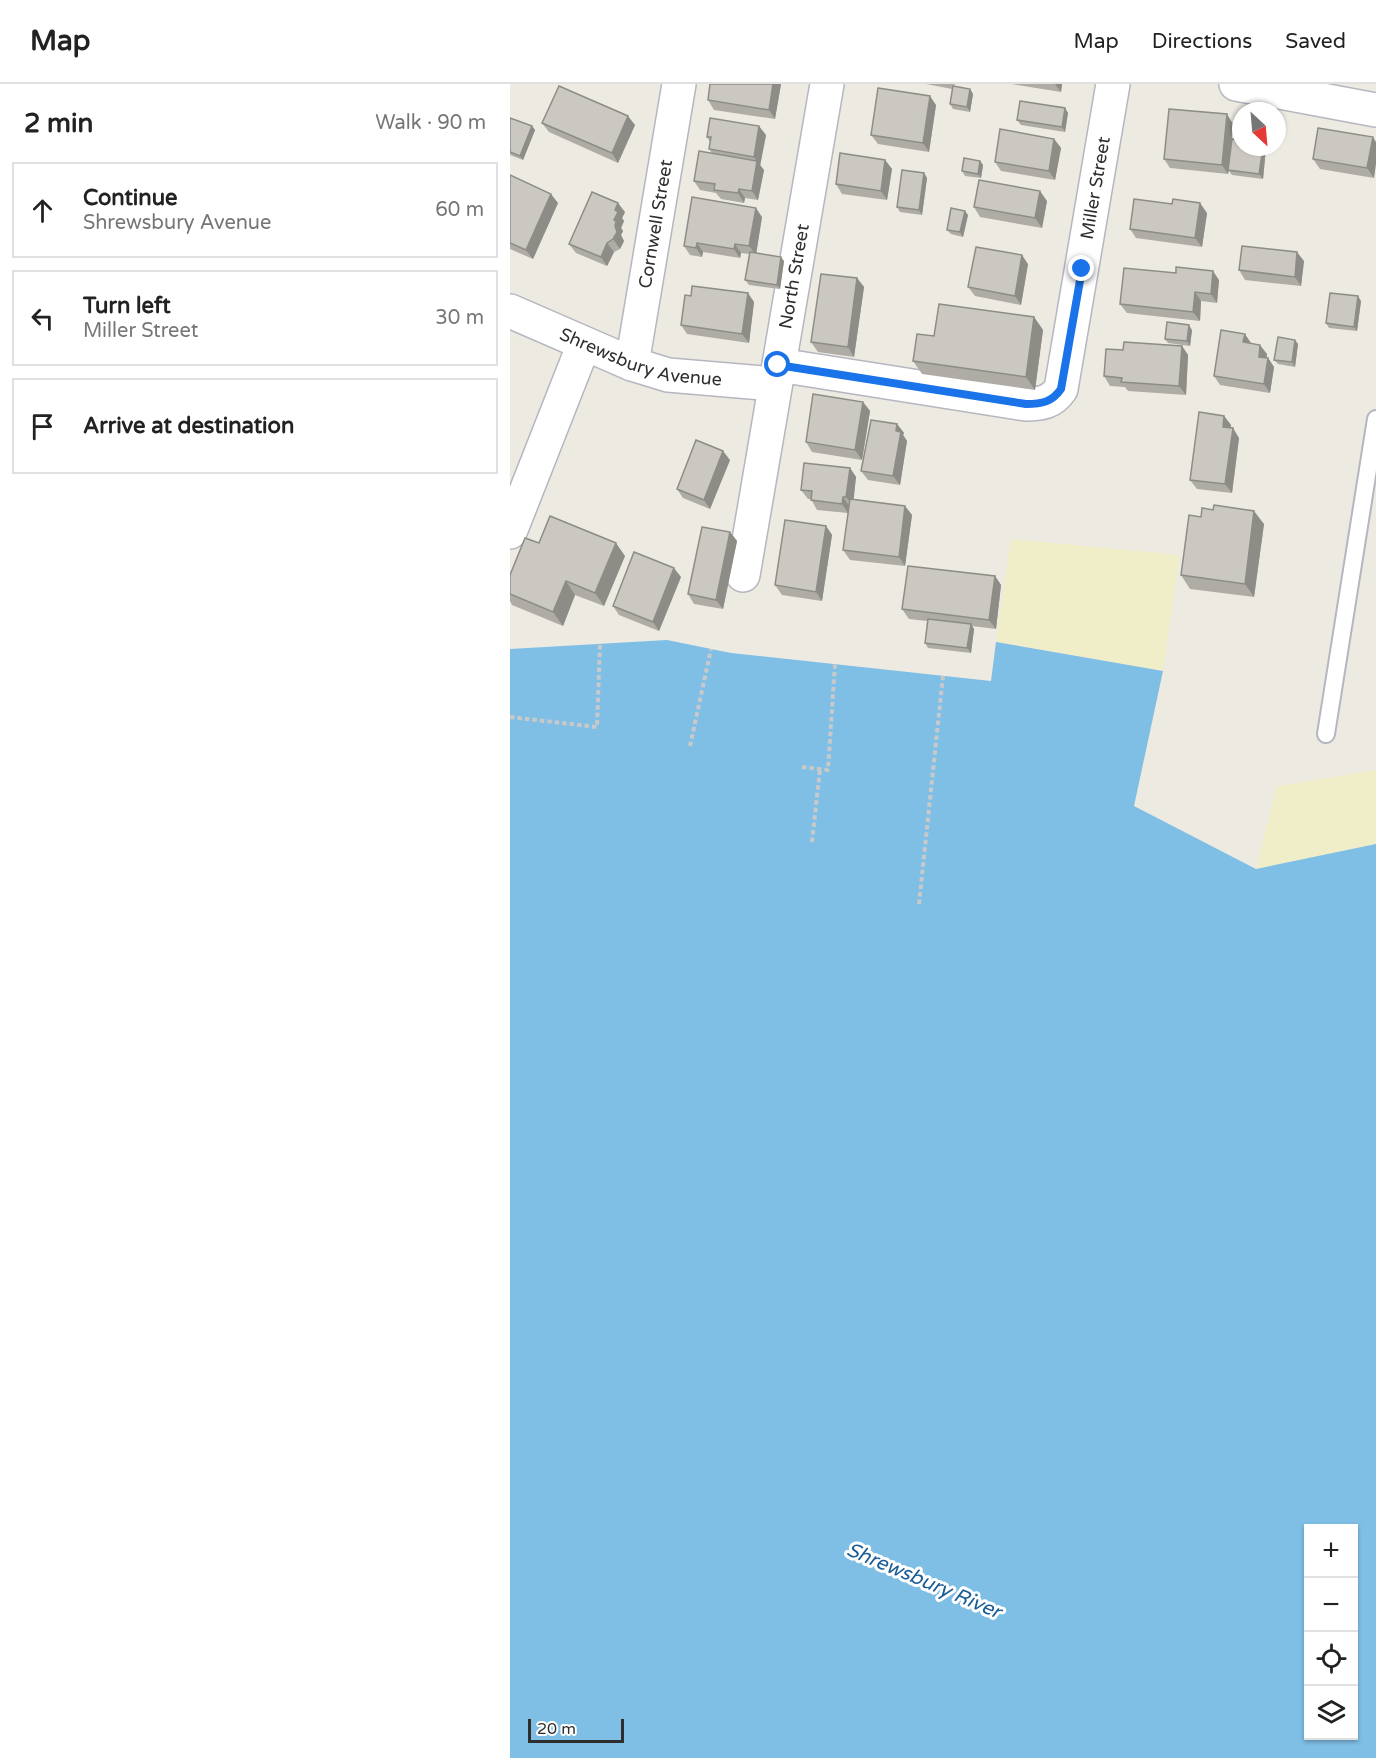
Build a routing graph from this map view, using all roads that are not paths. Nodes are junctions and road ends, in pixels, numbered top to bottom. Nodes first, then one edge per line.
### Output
1 (679, 84) edge
2 (827, 84) edge
3 (1113, 84) edge
4 (1236, 84) edge
5 (1376, 110) edge
6 (510, 311) edge
7 (584, 344) junction
8 (632, 364) junction
9 (777, 375) junction
10 (1056, 397) joint
11 (1376, 419) edge
12 (510, 532) edge
13 (743, 575) dead end
14 (1326, 734) dead end

1 - 8 street, Cornwell Street
2 - 9 street, North Street
3 - 10 street, Miller Street
4 - 5 street
6 - 7 street, Shrewsbury Avenue
7 - 8 street, Shrewsbury Avenue
7 - 12 street
8 - 9 street, Shrewsbury Avenue
9 - 10 street, Shrewsbury Avenue
9 - 13 street, North Street
11 - 14 lane

